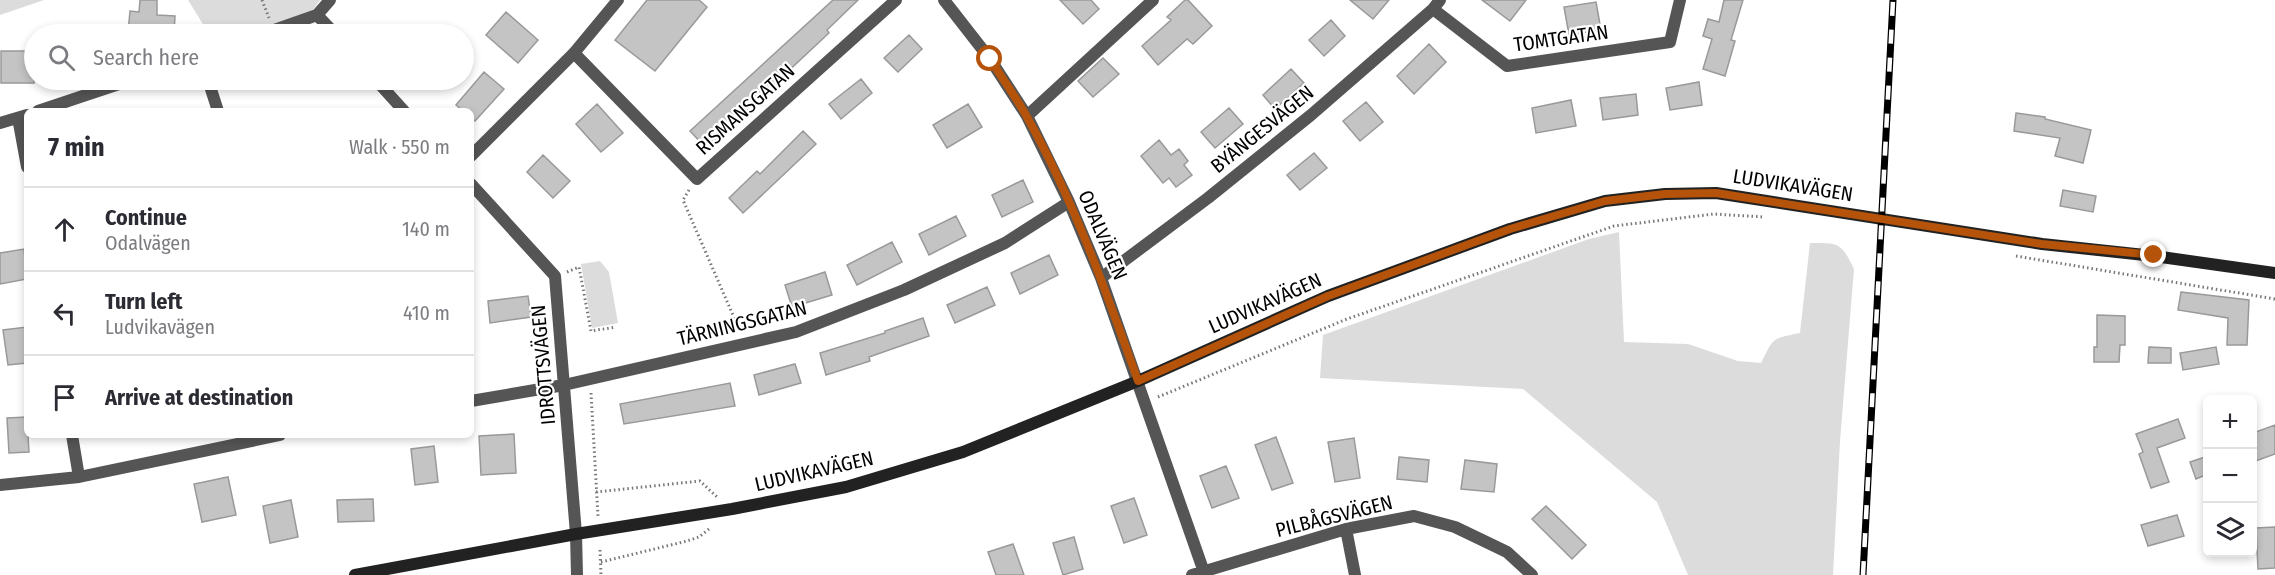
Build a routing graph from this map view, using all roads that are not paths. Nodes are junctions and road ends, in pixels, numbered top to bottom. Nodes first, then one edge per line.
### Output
1 (330, 0) edge
2 (618, 0) edge
3 (896, 0) edge
4 (944, 0) edge
5 (1153, 0) edge
6 (1680, 0) edge
7 (1437, 5) edge
8 (317, 15) junction
9 (291, 24) edge
10 (326, 24) edge
11 (574, 54) junction
12 (101, 90) edge
13 (212, 90) edge
14 (385, 90) edge
15 (47, 108) edge
16 (218, 108) edge
17 (401, 108) edge
18 (23, 116) edge
19 (1027, 116) junction
20 (0, 123) edge
21 (474, 153) edge
22 (474, 187) edge
23 (1069, 202) junction
24 (2275, 273) edge
25 (1101, 278) junction
26 (1138, 381) junction
27 (564, 385) junction
28 (474, 400) edge
29 (72, 438) edge
30 (266, 438) edge
31 (79, 477) junction
32 (0, 485) edge
33 (1346, 529) junction
34 (576, 534) junction
35 (1200, 574) edge
36 (355, 575) edge
37 (577, 575) edge
38 (1356, 575) edge
39 (1532, 575) edge

1 - 8 street
2 - 11 street
3 - 11 street, RISMANSGATAN
4 - 19 street, ODALVÄGEN
5 - 19 street
6 - 7 street, TOMTGATAN
7 - 25 street, BYÄNGESVÄGEN
8 - 9 street
8 - 10 street
11 - 21 street
12 - 15 street
13 - 16 street
14 - 17 street
18 - 20 street
19 - 23 street, ODALVÄGEN
22 - 27 street, IDROTTSVÄGEN
23 - 25 street, ODALVÄGEN
23 - 27 street, TÄRNINGSGATAN
24 - 26 street, LUDVIKAVÄGEN
25 - 26 street, ODALVÄGEN
26 - 34 street, LUDVIKAVÄGEN
26 - 35 street, ODALVÄGEN
27 - 28 street, TÄRNINGSGATAN
27 - 34 street, IDROTTSVÄGEN
29 - 31 street
30 - 31 street
31 - 32 street
33 - 35 street, PILBÅGSVÄGEN
33 - 38 street
33 - 39 street, PILBÅGSVÄGEN
34 - 36 street, LUDVIKAVÄGEN
34 - 37 street, IDROTTSVÄGEN

